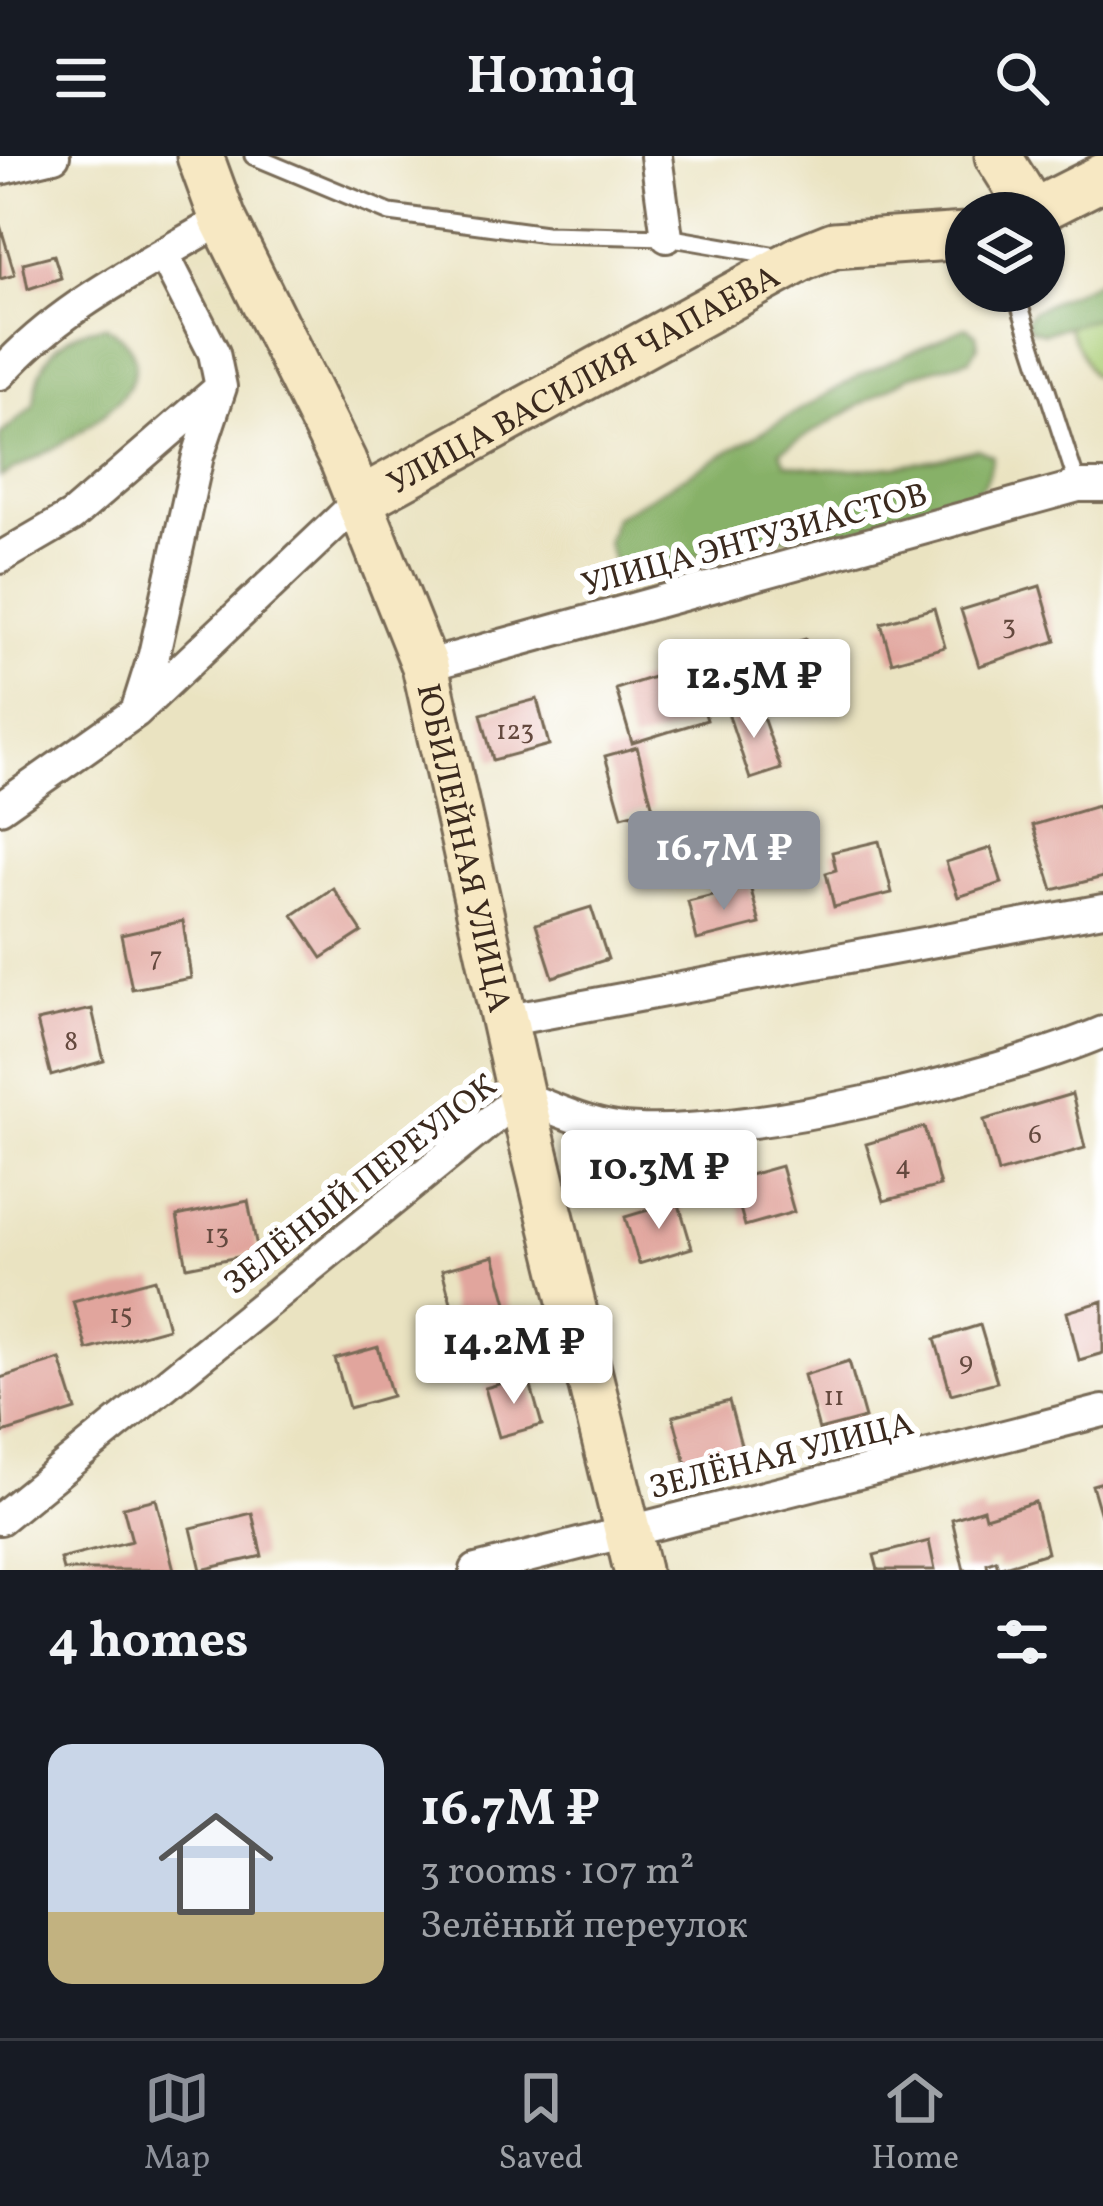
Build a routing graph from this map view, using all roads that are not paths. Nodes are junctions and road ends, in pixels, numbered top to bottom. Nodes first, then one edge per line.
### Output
1 (54, 156) edge
2 (200, 156) edge
3 (253, 156) edge
4 (656, 156) edge
5 (998, 156) edge
6 (0, 169) edge
7 (1103, 178) edge
8 (1020, 192) edge
9 (1065, 197) edge
10 (223, 220) junction
11 (667, 237) junction
12 (945, 237) edge
13 (164, 255) junction
14 (804, 257) junction
15 (1024, 312) edge
16 (0, 374) edge
17 (220, 387) junction
18 (1091, 486) edge
19 (359, 501) junction
20 (0, 558) edge
21 (425, 666) junction
22 (136, 712) junction
23 (0, 808) edge
24 (1103, 910) edge
25 (503, 1021) junction
26 (1103, 1032) edge
27 (520, 1096) junction
28 (1103, 1411) edge
29 (0, 1519) edge
30 (632, 1550) edge
31 (476, 1570) edge

1 - 6 street
2 - 10 street, ЮБИЛЕЙНАЯ УЛИЦА
3 - 11 lane, УЛИЦА ВАСИЛИЯ ЧАПАЕВА
4 - 11 street
5 - 8 street
7 - 9 street
10 - 13 street
10 - 19 street, ЮБИЛЕЙНАЯ УЛИЦА
11 - 14 lane, УЛИЦА ВАСИЛИЯ ЧАПАЕВА
12 - 14 street, УЛИЦА ВАСИЛИЯ ЧАПАЕВА
13 - 16 street
13 - 17 street
14 - 19 street, УЛИЦА ВАСИЛИЯ ЧАПАЕВА
15 - 18 lane
17 - 20 street
17 - 22 street
18 - 21 street, УЛИЦА ЭНТУЗИАСТОВ
19 - 21 street, ЮБИЛЕЙНАЯ УЛИЦА
19 - 22 street
21 - 25 street, ЮБИЛЕЙНАЯ УЛИЦА
22 - 23 street
24 - 25 street
25 - 27 street, ЮБИЛЕЙНАЯ УЛИЦА
26 - 27 street, ЗЕЛЁНЫЙ ПЕРЕУЛОК
27 - 29 street, ЗЕЛЁНЫЙ ПЕРЕУЛОК
27 - 30 street, ЮБИЛЕЙНАЯ УЛИЦА
28 - 30 street, ЗЕЛЁНАЯ УЛИЦА
30 - 31 street, ЗЕЛЁНАЯ УЛИЦА

